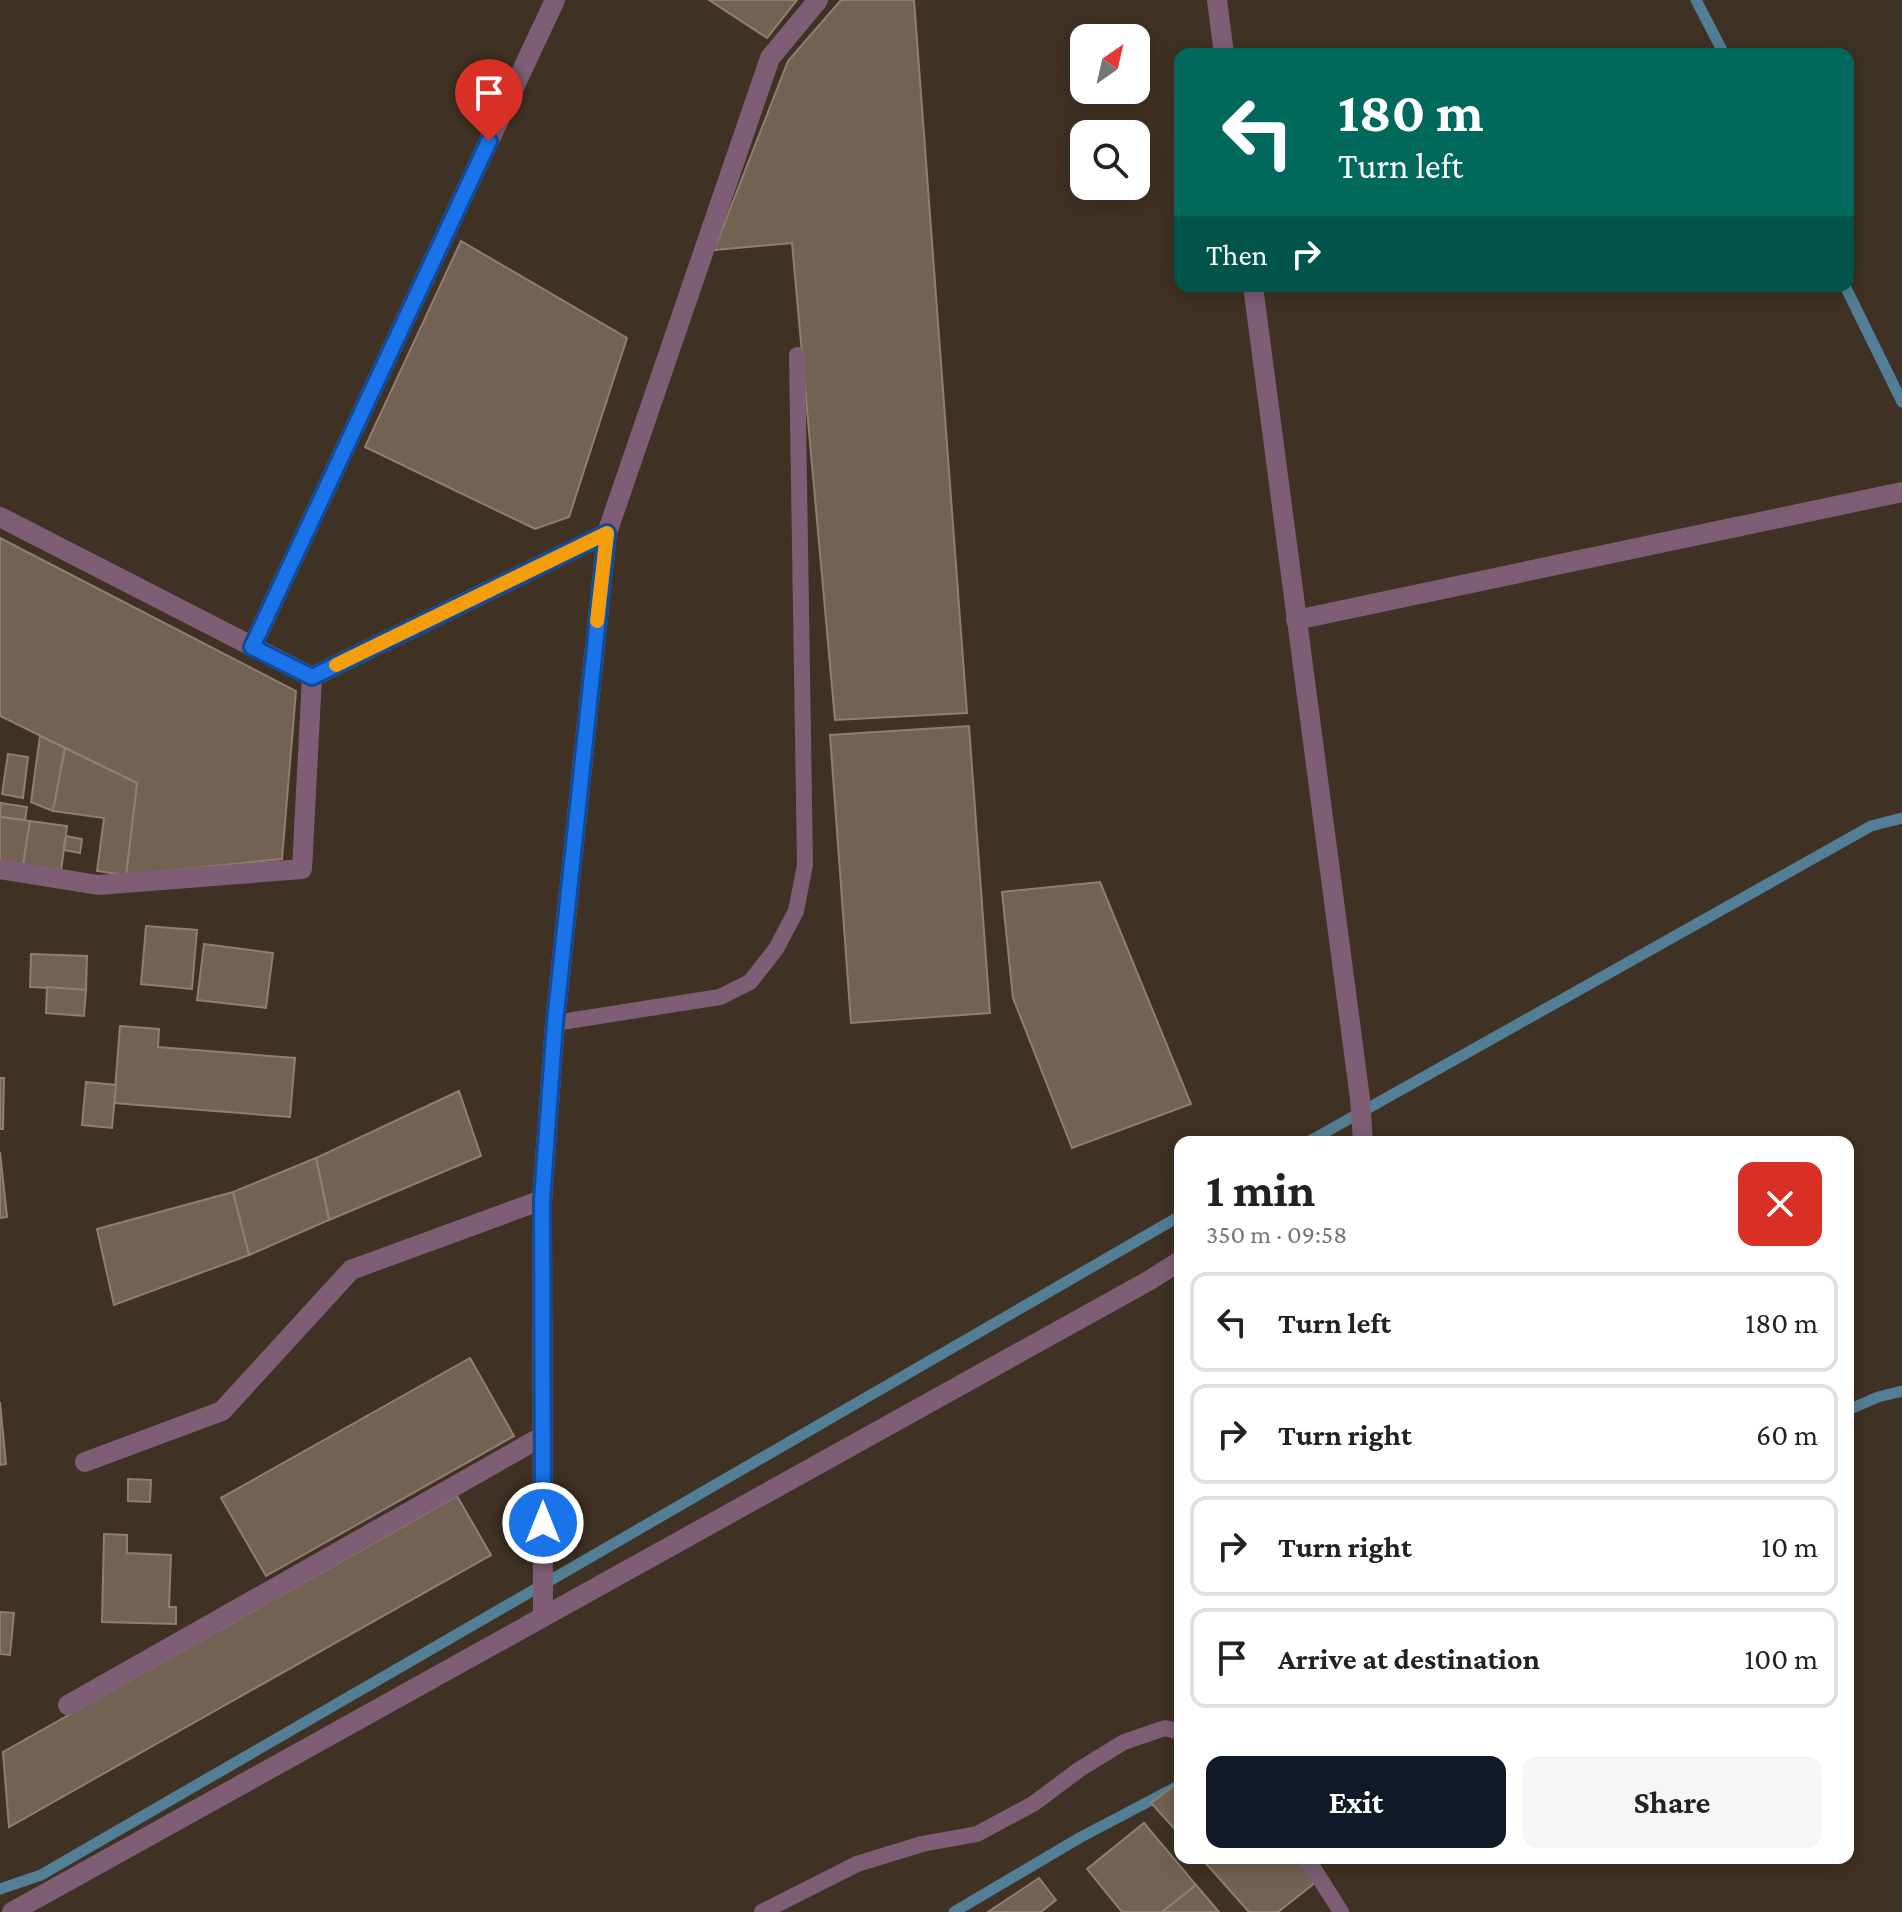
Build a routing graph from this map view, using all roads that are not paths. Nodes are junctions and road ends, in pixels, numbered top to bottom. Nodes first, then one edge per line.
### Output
1 (555, 0) edge
2 (818, 0) edge
3 (1217, 0) edge
4 (1223, 48) edge
5 (1254, 292) edge
6 (797, 355) dead end
7 (1902, 492) edge
8 (0, 517) edge
9 (607, 533) junction
10 (1296, 620) junction
11 (252, 647) junction
12 (312, 677) junction
13 (0, 869) edge
14 (555, 1023) junction
15 (1363, 1136) edge
16 (542, 1200) junction
17 (1174, 1265) edge
18 (543, 1436) junction
19 (85, 1462) dead end
20 (543, 1616) junction
21 (68, 1705) dead end
22 (1174, 1730) edge
23 (1311, 1864) edge
24 (12, 1912) edge
25 (762, 1912) edge
26 (1341, 1912) edge

1 - 11 street
2 - 9 street
3 - 4 street
5 - 10 street
6 - 14 lane
7 - 10 street
8 - 11 street
9 - 12 street
9 - 14 street
10 - 15 street
11 - 12 street
12 - 13 street
14 - 16 street
16 - 18 street
16 - 19 street
17 - 20 street
18 - 20 street
18 - 21 street
20 - 24 street
22 - 25 lane
23 - 26 lane

